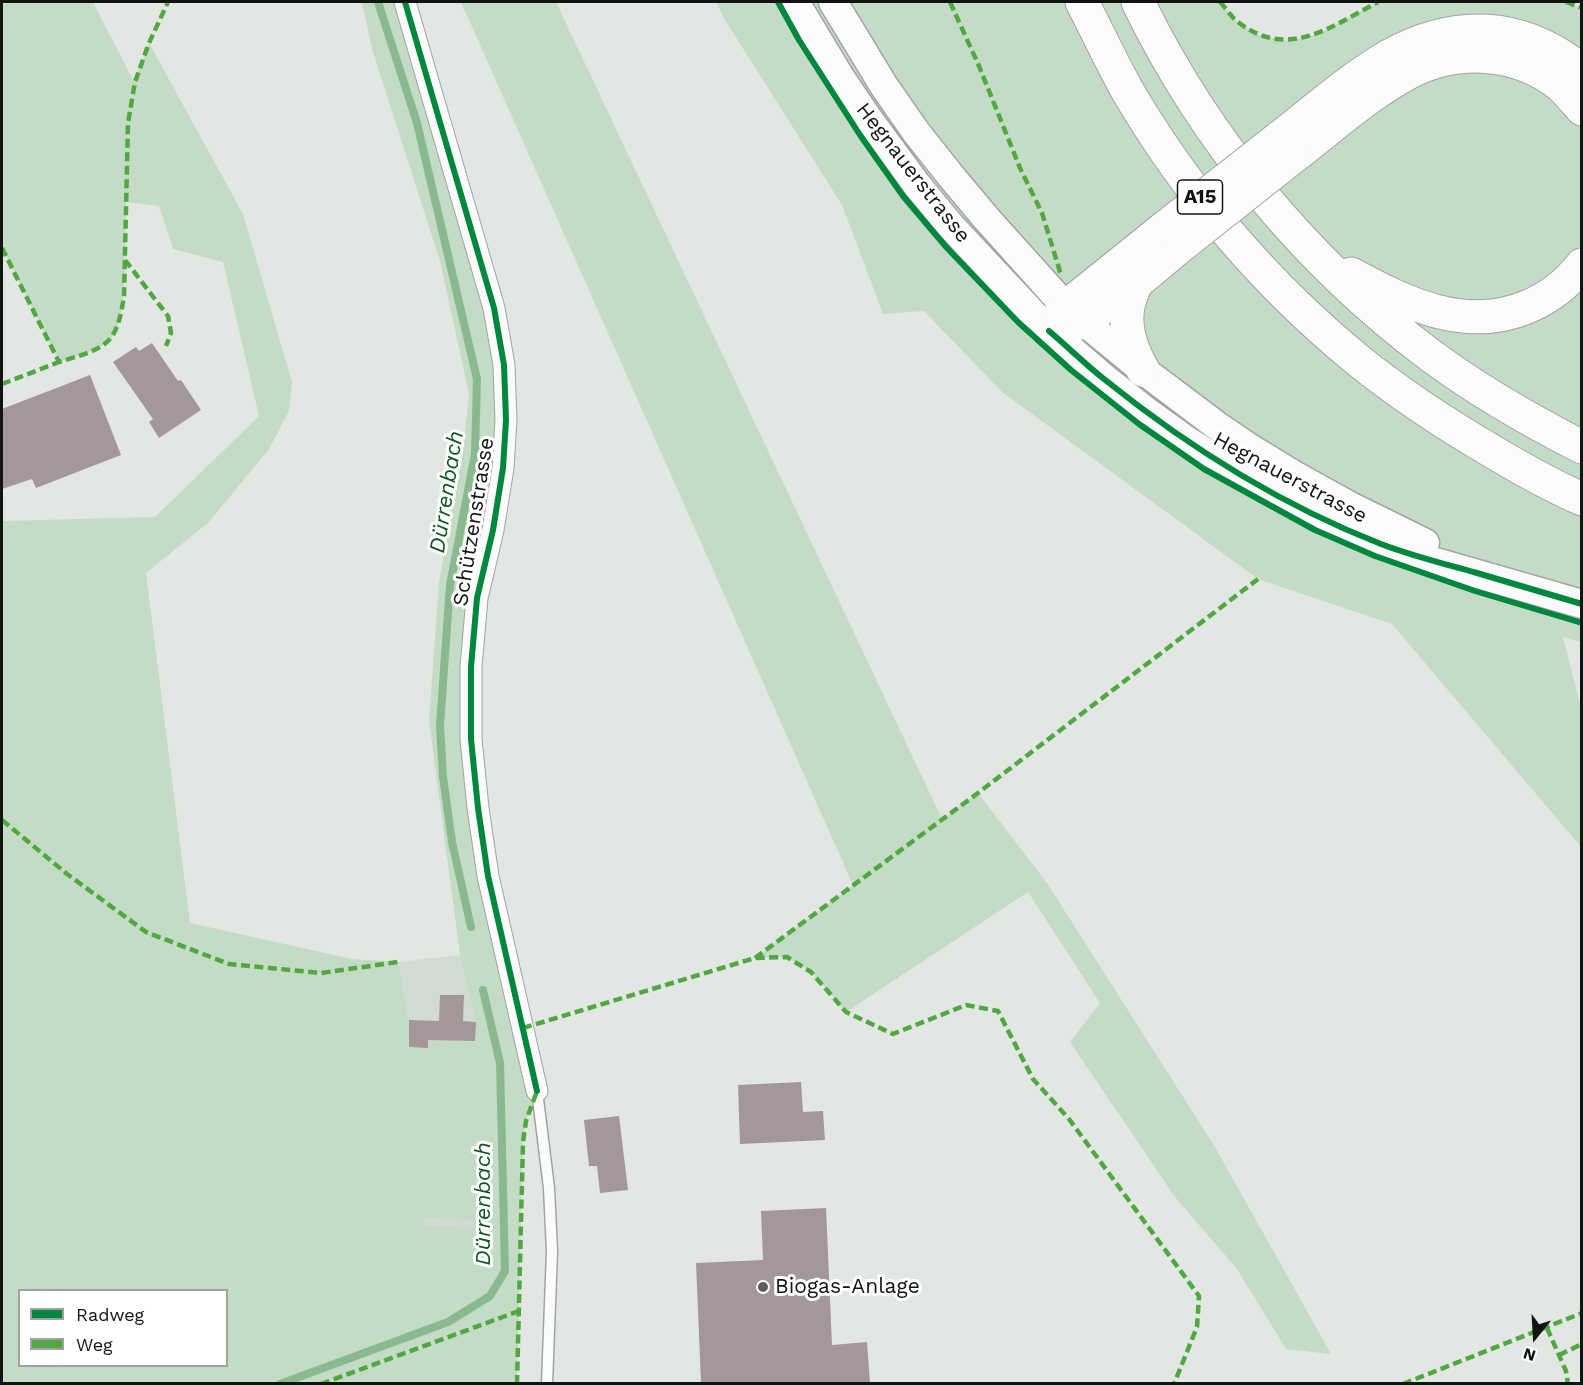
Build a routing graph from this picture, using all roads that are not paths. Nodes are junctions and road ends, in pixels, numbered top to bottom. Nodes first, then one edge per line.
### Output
1 (405, 2) edge
2 (795, 2) edge
3 (833, 2) edge
4 (1082, 2) edge
5 (1138, 2) edge
6 (1581, 71) edge
7 (1581, 109) edge
8 (1286, 147) junction
9 (1170, 239) junction
10 (1317, 256) junction
11 (1581, 265) edge
12 (1136, 283) junction
13 (1066, 320) junction
14 (1143, 370) junction
15 (1581, 447) edge
16 (1581, 499) edge
17 (1518, 585) junction
18 (1581, 604) edge
19 (537, 1091) joint
20 (547, 1383) edge

1 - 19 street, Schützenstrasse
2 - 13 street, Hegnauerstrasse
3 - 13 street, Hegnauerstrasse
4 - 16 highway, A15
5 - 10 highway, A15
6 - 8 highway
7 - 8 highway
8 - 9 highway, bridge
9 - 12 highway
9 - 13 highway
10 - 11 highway
10 - 15 highway, A15
12 - 13 highway
12 - 14 highway
13 - 14 street, Hegnauerstrasse
13 - 17 street, Hegnauerstrasse
14 - 17 street, Hegnauerstrasse
17 - 18 street, Hegnauerstrasse
19 - 20 lane

